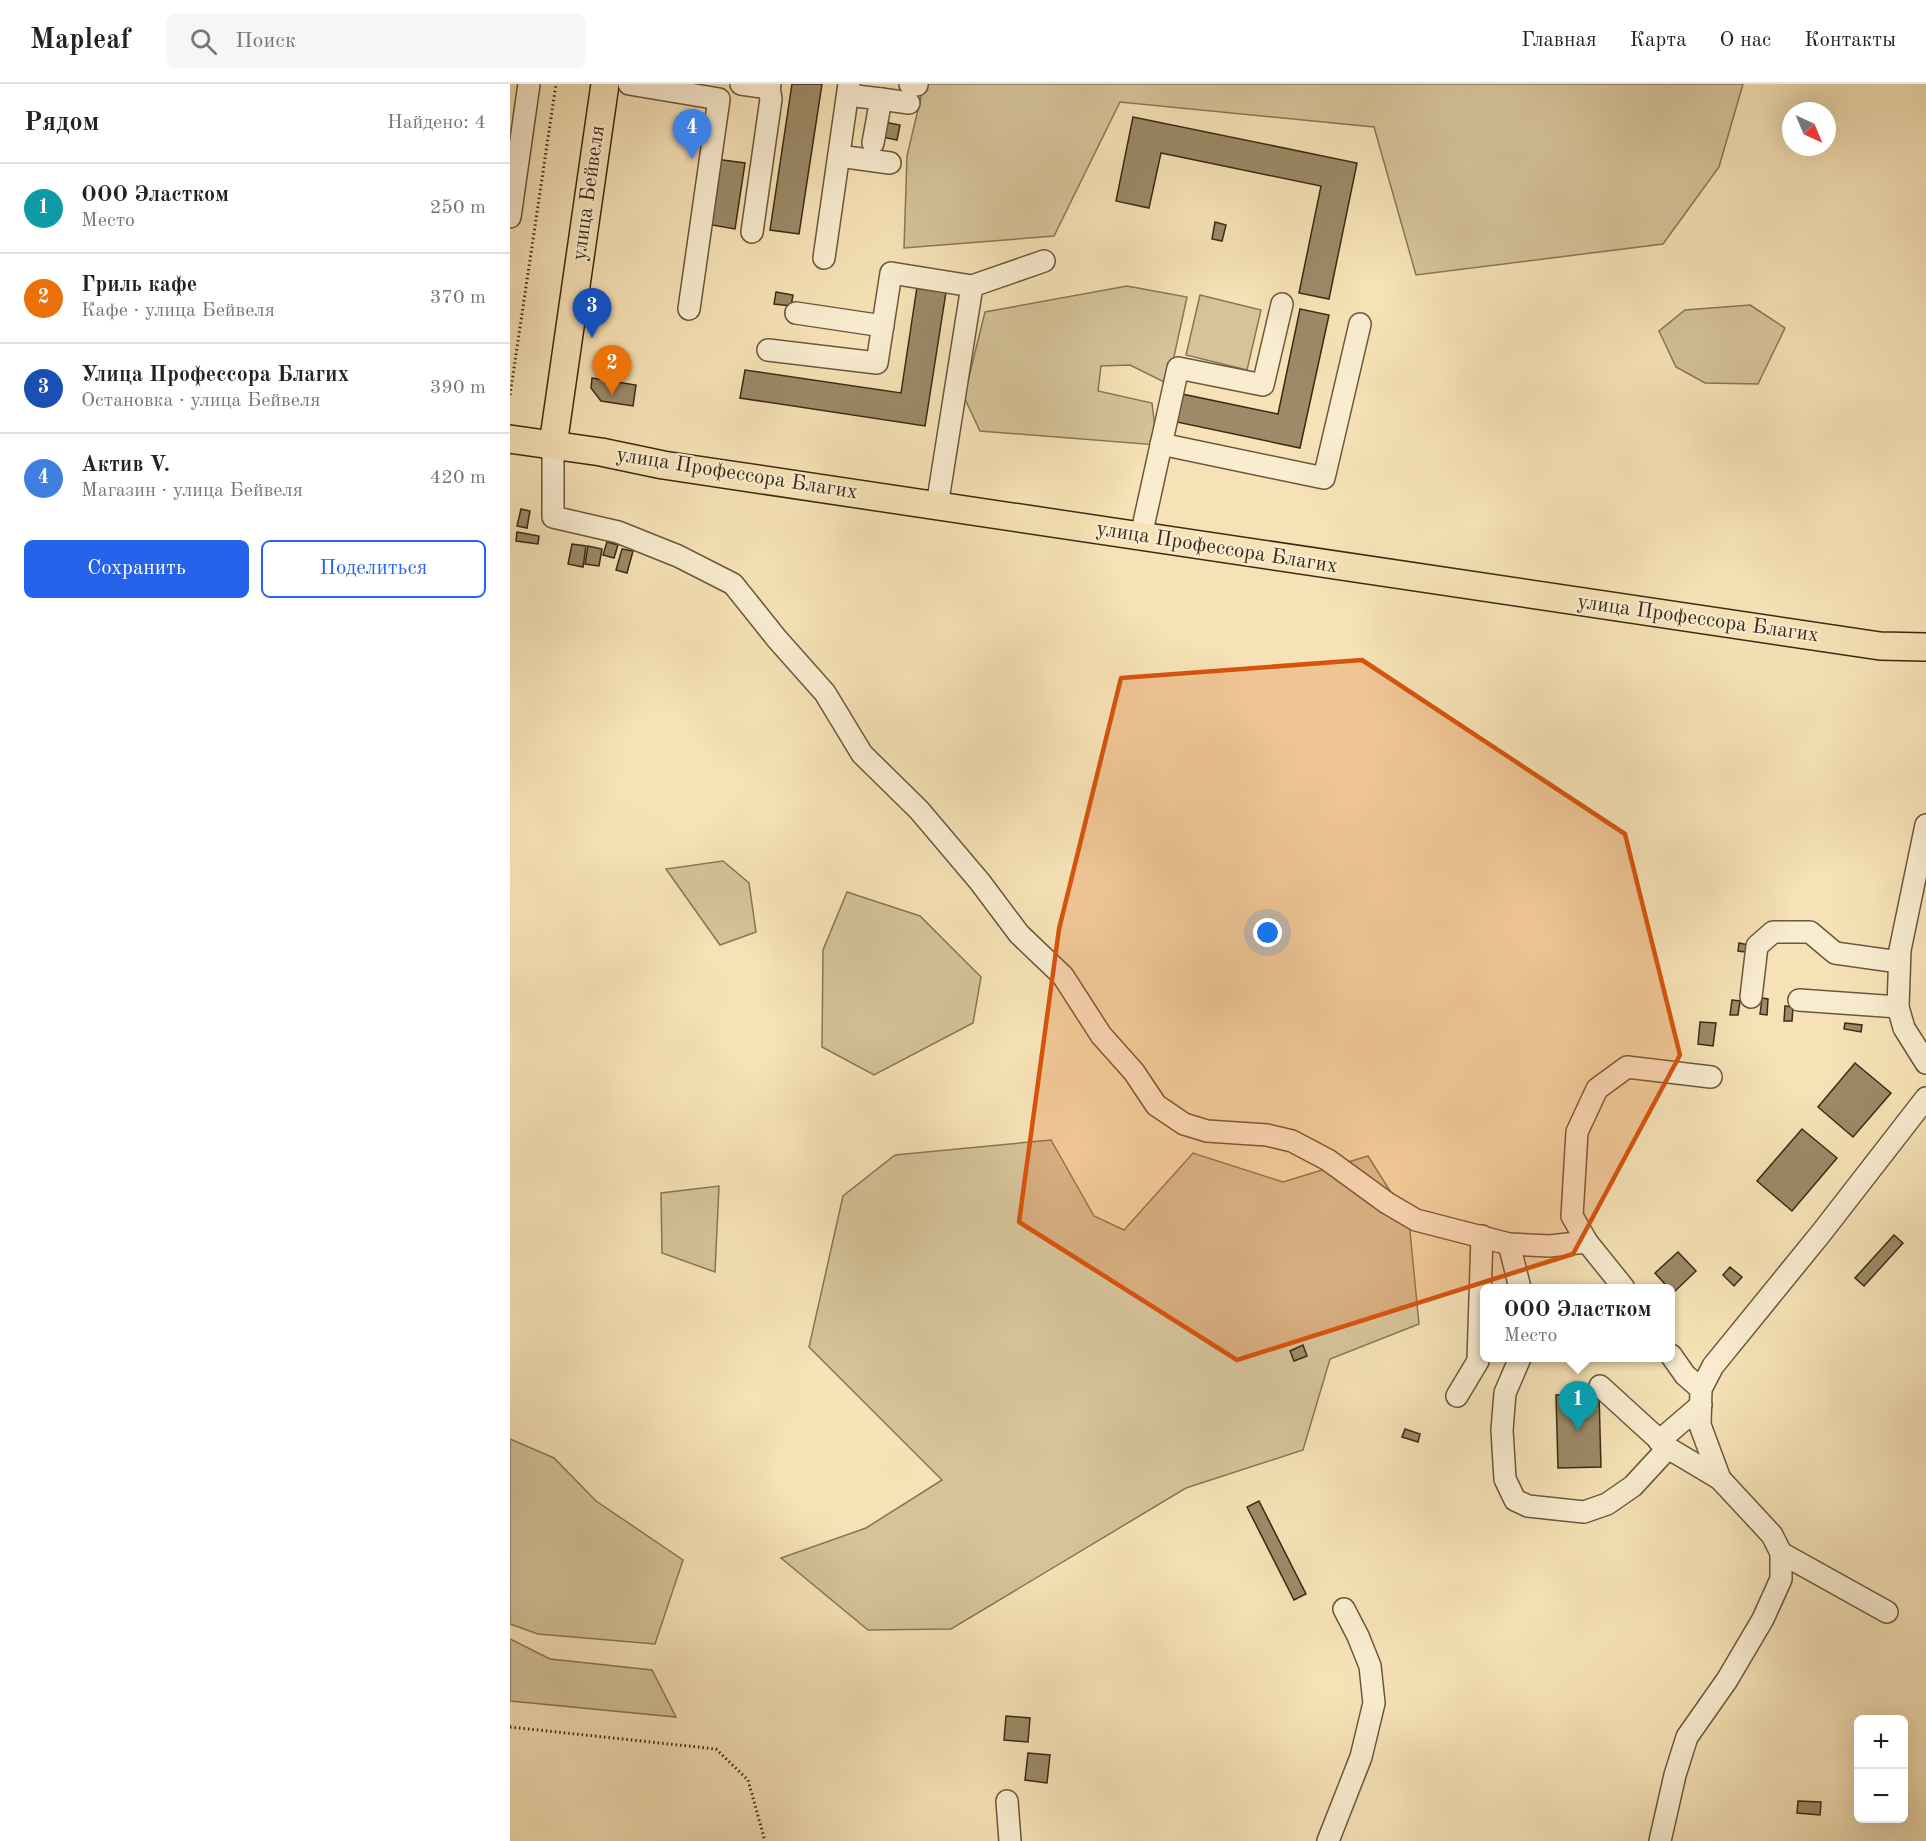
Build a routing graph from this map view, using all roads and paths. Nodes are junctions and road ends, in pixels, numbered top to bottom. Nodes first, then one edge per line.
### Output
1 (529, 84) edge
2 (556, 84) edge
3 (605, 84) edge
4 (629, 84) edge
5 (741, 84) edge
6 (769, 86) edge
7 (849, 89) edge
8 (912, 91) edge
9 (881, 99) junction
10 (873, 143) dead end
11 (839, 156) junction
12 (890, 163) dead end
13 (510, 217) edge
14 (752, 232) dead end
15 (824, 258) dead end
16 (1044, 261) dead end
17 (972, 286) junction
18 (1282, 304) dead end
19 (689, 309) dead end
20 (796, 313) dead end
21 (1360, 324) dead end
22 (883, 326) junction
23 (768, 350) dead end
24 (510, 395) edge
25 (510, 439) edge
26 (1161, 444) junction
27 (553, 445) junction
28 (937, 506) junction
29 (1141, 536) junction
30 (1926, 647) edge
31 (1926, 825) edge
32 (1899, 962) junction
33 (1751, 997) dead end
34 (1799, 1000) dead end
35 (1898, 1007) junction
36 (1926, 1063) edge
37 (1711, 1077) dead end
38 (1926, 1098) edge
39 (1482, 1236) junction
40 (1587, 1242) junction
41 (1509, 1244) junction
42 (1480, 1284) edge
43 (1519, 1284) edge
44 (1621, 1284) edge
45 (1480, 1298) edge
46 (1675, 1361) edge
47 (1518, 1362) edge
48 (1600, 1386) dead end
49 (1457, 1396) dead end
50 (1701, 1397) junction
51 (1664, 1445) junction
52 (1719, 1479) junction
53 (1781, 1553) junction
54 (1344, 1609) dead end
55 (1887, 1612) dead end
56 (510, 1727) edge
57 (1007, 1801) dead end
58 (765, 1841) edge
59 (1010, 1841) edge
60 (1328, 1841) edge
61 (1660, 1841) edge

1 - 13 lane
2 - 24 path
3 - 27 main road, улица Бейвеля
4 - 19 lane
5 - 6 lane
6 - 14 lane
7 - 9 lane
7 - 11 lane
8 - 9 lane
9 - 10 lane
11 - 12 lane
11 - 15 lane
16 - 17 lane
17 - 22 lane
17 - 28 lane
18 - 26 lane
20 - 22 lane
21 - 26 lane
22 - 23 lane
25 - 27 main road, улица Профессора Благих
26 - 29 lane
27 - 28 main road, улица Профессора Благих
27 - 39 lane
28 - 29 main road, улица Профессора Благих
29 - 30 main road, улица Профессора Благих
31 - 32 lane
32 - 33 lane
32 - 35 lane
34 - 35 lane
35 - 36 lane
37 - 40 lane
38 - 50 lane
39 - 41 lane
39 - 42 lane
40 - 41 lane
40 - 44 lane
41 - 43 lane
45 - 49 lane
46 - 50 lane
47 - 51 lane
48 - 51 lane
50 - 51 lane
50 - 52 lane
51 - 52 lane
52 - 53 lane
53 - 55 lane
53 - 61 lane
54 - 60 lane
56 - 58 path
57 - 59 lane

